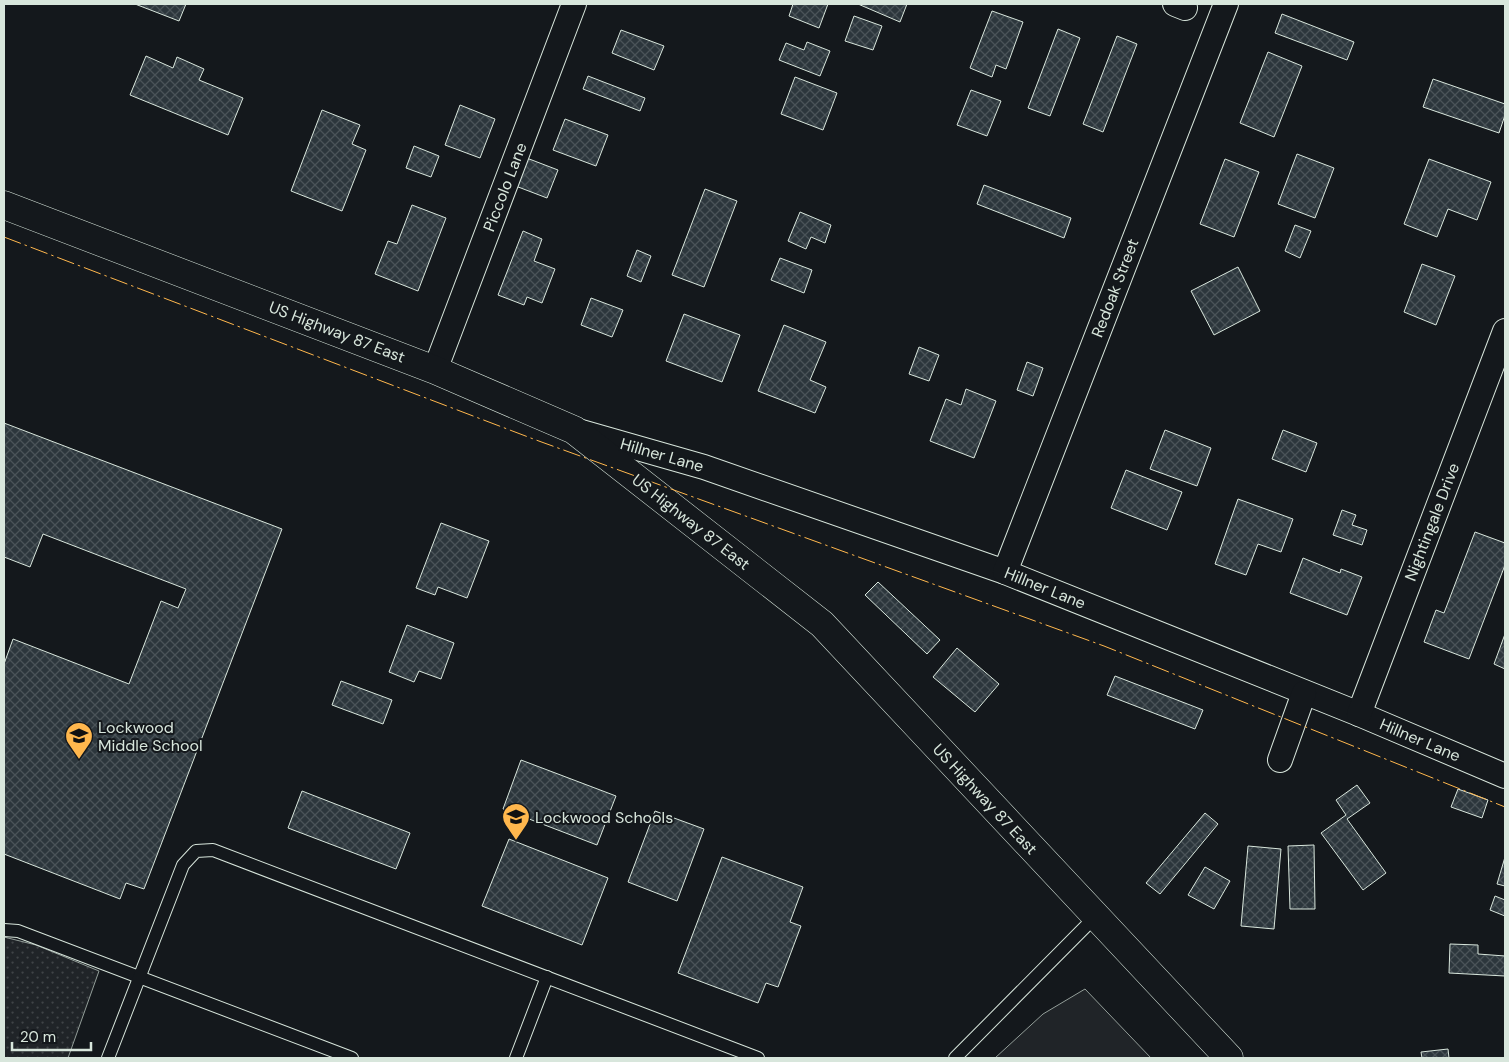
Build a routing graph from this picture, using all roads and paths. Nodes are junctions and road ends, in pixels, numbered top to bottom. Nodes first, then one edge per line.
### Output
1 (574, 4) edge
2 (1226, 4) edge
3 (4, 205) edge
4 (1505, 331) edge
5 (435, 370) junction
6 (574, 430) junction
7 (1005, 572) junction
8 (1304, 693) junction
9 (1359, 714) junction
10 (1280, 760) dead end
11 (1505, 776) edge
12 (1095, 916) junction
13 (4, 930) edge
14 (139, 978) junction
15 (548, 978) junction
16 (108, 1058) edge
17 (352, 1058) edge
18 (516, 1058) edge
19 (758, 1058) edge
20 (955, 1058) edge
21 (1229, 1058) edge

1 - 5 street, Piccolo Lane
2 - 7 street, Redoak Street
3 - 5 street, US Highway 87 East
4 - 9 street, Nightingale Drive
5 - 6 street, US Highway 87 East
6 - 7 street, Hillner Lane
6 - 12 street, US Highway 87 East
7 - 8 street, Hillner Lane
8 - 9 street, Hillner Lane
8 - 10 street
9 - 11 street, Hillner Lane
12 - 20 lane
12 - 21 street, US Highway 87 East
13 - 14 lane
14 - 15 lane
14 - 16 lane
14 - 17 lane
15 - 18 lane
15 - 19 lane

